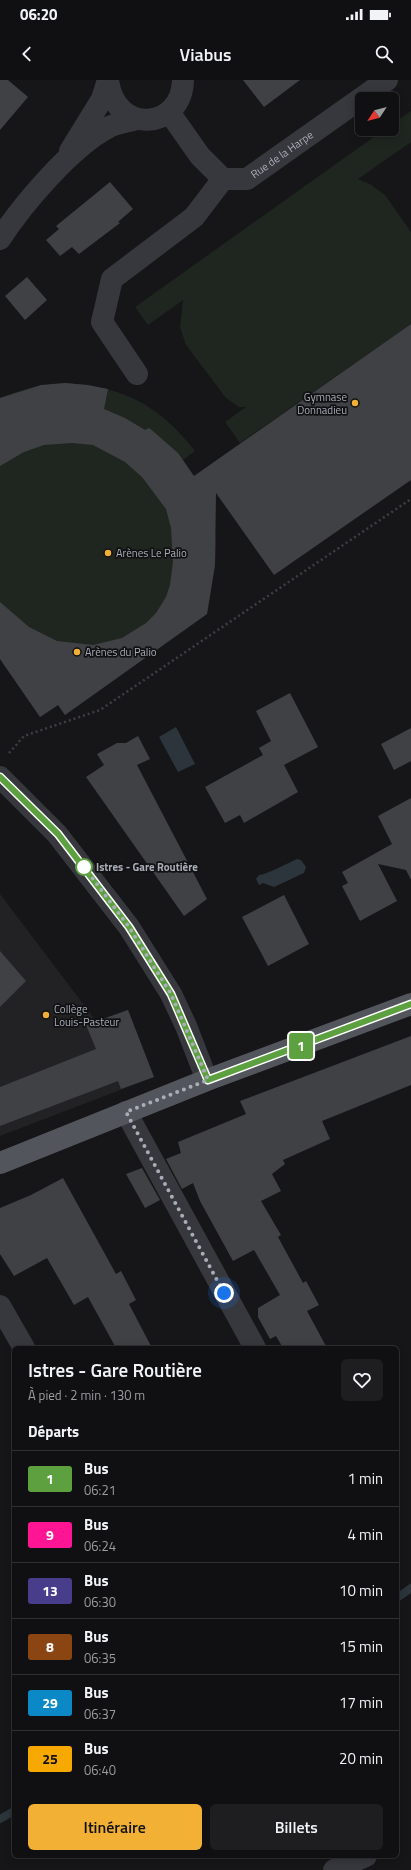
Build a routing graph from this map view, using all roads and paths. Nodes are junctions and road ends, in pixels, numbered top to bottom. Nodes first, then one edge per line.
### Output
1 (108, 80) edge
2 (183, 80) edge
3 (387, 80) edge
4 (169, 112) junction
5 (136, 119) junction
6 (63, 162) junction
7 (223, 179) junction
8 (0, 239) edge
9 (136, 374) dead end
10 (411, 499) edge
11 (2, 767) edge
12 (411, 1004) edge
13 (208, 1080) junction
14 (126, 1112) junction
15 (0, 1163) edge
16 (0, 1306) edge
17 (23, 1346) edge
18 (254, 1346) edge
19 (361, 1858) edge
20 (334, 1870) edge

1 - 5 street
1 - 6 street
2 - 4 street
3 - 7 street, Rue de la Harpe
4 - 5 street
4 - 7 street
5 - 6 street
6 - 8 street
7 - 9 street
10 - 11 path
11 - 13 street
12 - 13 main road
13 - 14 main road
14 - 15 main road
14 - 18 street
16 - 17 street
19 - 20 street

